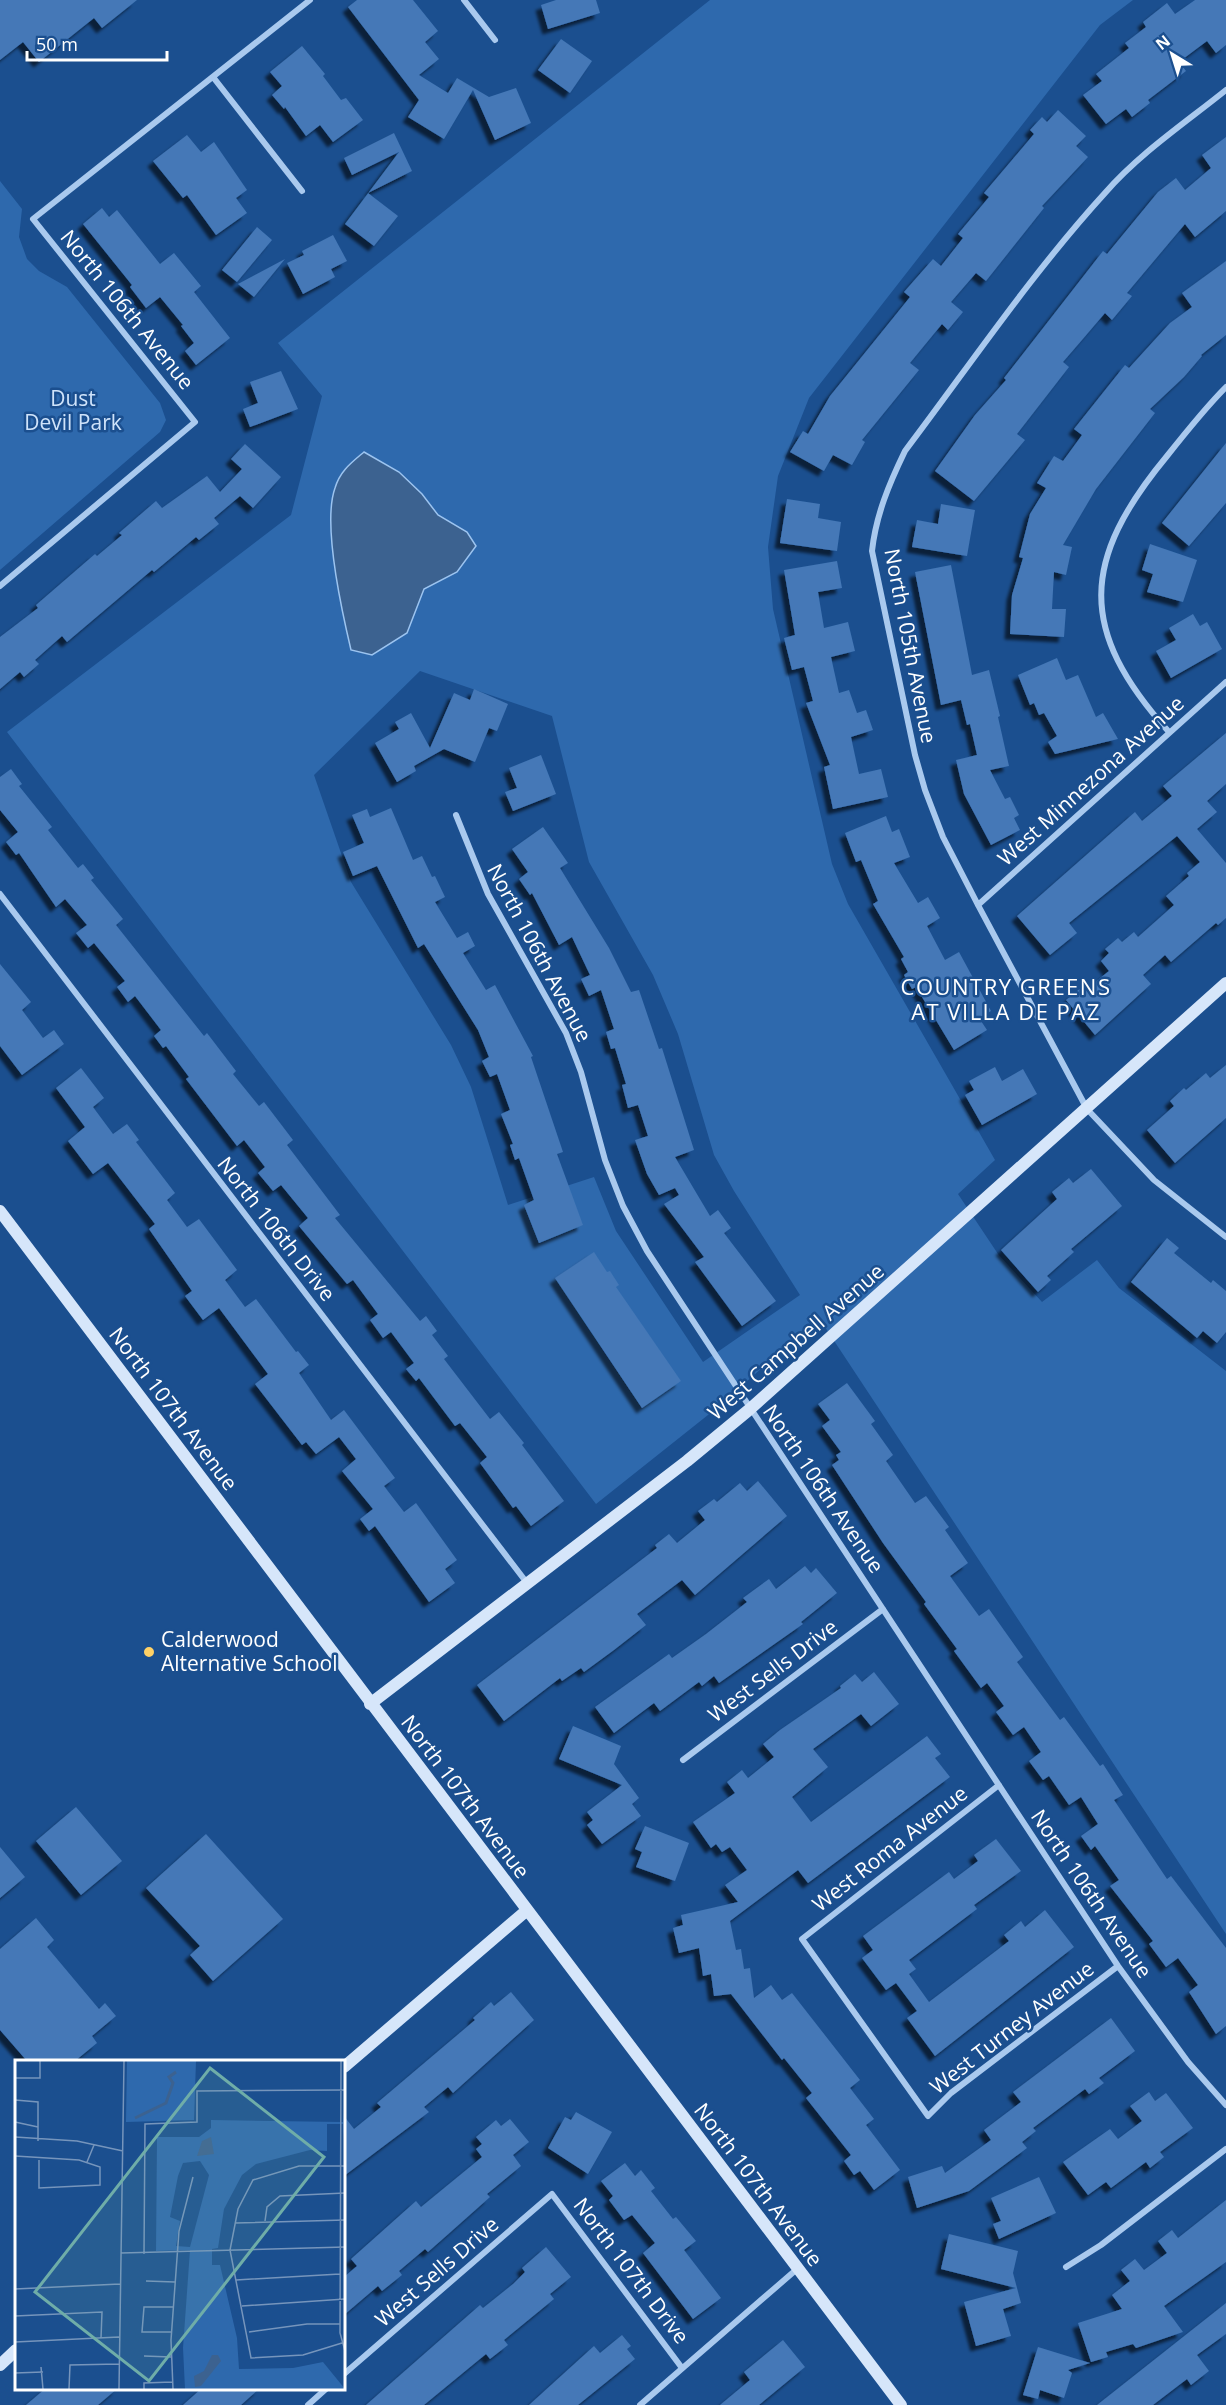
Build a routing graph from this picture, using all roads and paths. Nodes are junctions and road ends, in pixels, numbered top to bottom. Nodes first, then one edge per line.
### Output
1 (310, 0) edge
2 (464, 0) edge
3 (495, 40) dead end
4 (213, 77) junction
5 (1226, 90) edge
6 (302, 191) dead end
7 (1226, 387) edge
8 (0, 586) edge
9 (1226, 682) edge
10 (1169, 732) junction
11 (456, 815) dead end
12 (0, 894) edge
13 (978, 905) junction
14 (1226, 983) edge
15 (1087, 1109) junction
16 (0, 1211) edge
17 (1226, 1237) edge
18 (750, 1410) junction
19 (527, 1584) junction
20 (884, 1609) junction
21 (370, 1704) junction
22 (683, 1760) dead end
23 (999, 1785) junction
24 (526, 1911) junction
25 (1118, 1966) junction
26 (345, 2066) edge
27 (1226, 2105) edge
28 (928, 2116) joint
29 (1226, 2149) edge
30 (552, 2194) joint
31 (1066, 2267) dead end
32 (797, 2269) junction
33 (15, 2351) edge
34 (0, 2365) edge
35 (682, 2368) junction
36 (345, 2373) edge
37 (325, 2390) edge
38 (308, 2405) edge
39 (640, 2405) edge
40 (901, 2405) edge

1 - 4 street
2 - 3 street
4 - 6 street
4 - 8 street, North 106th Avenue
5 - 13 street, North 105th Avenue
7 - 10 street
9 - 10 street, West Minnezona Avenue
10 - 13 street, West Minnezona Avenue
11 - 18 street, North 106th Avenue
12 - 19 street, North 106th Drive
13 - 15 street, North 105th Avenue
14 - 15 main road, West Campbell Avenue
15 - 17 street, North 105th Avenue
15 - 18 main road, West Campbell Avenue
16 - 21 main road, North 107th Avenue
18 - 19 main road, West Campbell Avenue
18 - 20 street, North 106th Avenue
19 - 21 main road, West Campbell Avenue
20 - 22 street, West Sells Drive
20 - 23 street, North 106th Avenue
21 - 24 main road, North 107th Avenue
23 - 25 street, North 106th Avenue
23 - 28 street, West Roma Avenue
24 - 26 main road
24 - 32 main road, North 107th Avenue
25 - 27 street, North 106th Avenue
25 - 28 street, West Turney Avenue
29 - 31 street
30 - 35 street, North 107th Drive
30 - 36 street, West Sells Drive
32 - 35 street
32 - 40 main road, North 107th Avenue
33 - 34 main road
35 - 39 street
37 - 38 street

